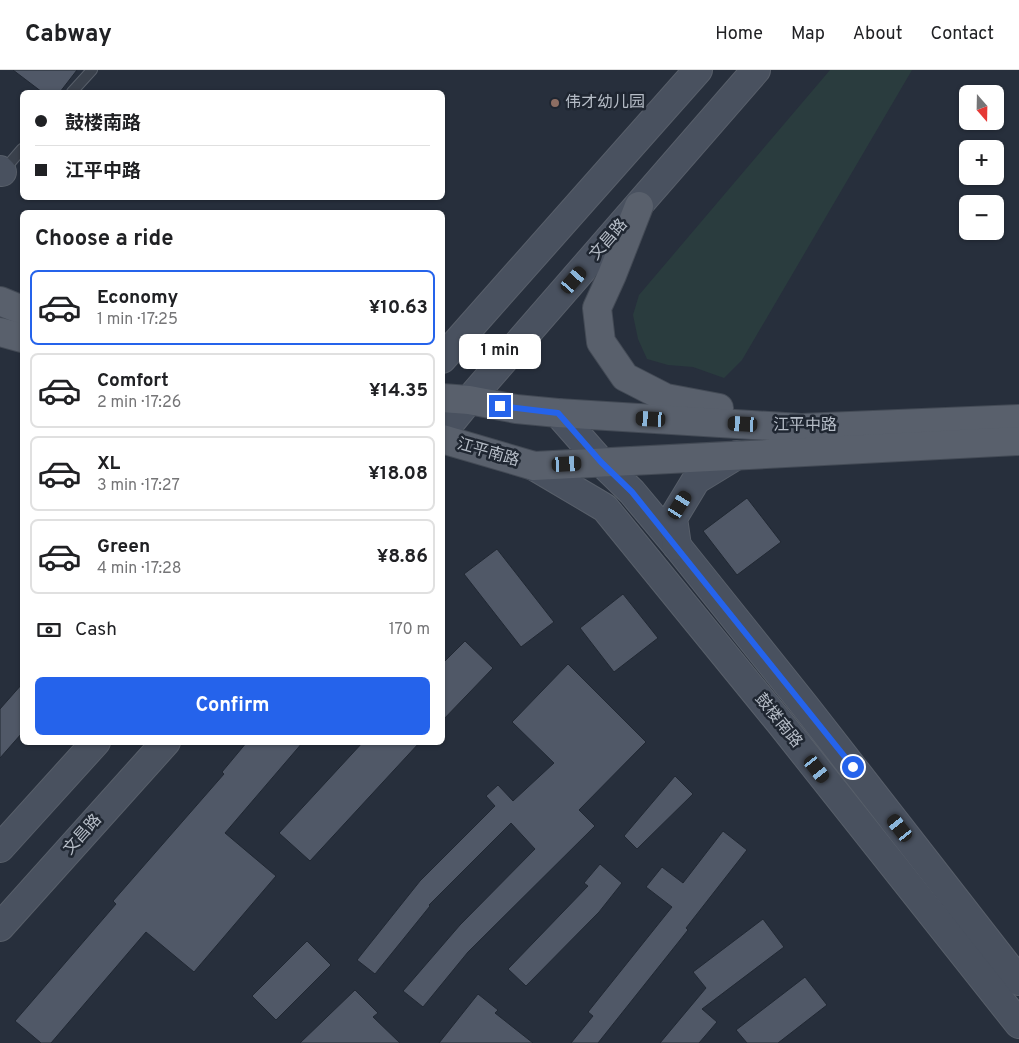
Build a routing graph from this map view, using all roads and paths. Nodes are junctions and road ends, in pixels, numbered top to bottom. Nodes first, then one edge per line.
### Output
1 (92, 70) edge
2 (698, 70) edge
3 (756, 70) edge
4 (74, 90) edge
5 (20, 151) edge
6 (1, 172) edge
7 (639, 206) junction
8 (0, 301) edge
9 (20, 309) edge
10 (0, 332) edge
11 (20, 337) edge
12 (445, 355) edge
13 (456, 399) edge
14 (558, 413) junction
15 (1019, 419) edge
16 (445, 426) edge
17 (780, 426) junction
18 (445, 440) edge
19 (1019, 441) edge
20 (737, 455) junction
21 (601, 462) junction
22 (534, 466) junction
23 (677, 546) junction
24 (93, 745) edge
25 (163, 745) edge
26 (0, 848) edge
27 (0, 927) edge
28 (1019, 981) edge
29 (1019, 1024) edge

1 - 4 lane
2 - 12 main road
3 - 7 main road, 文昌路
5 - 6 lane
7 - 13 main road, 文昌路
7 - 17 main road
8 - 9 main road
10 - 11 main road
13 - 14 main road, 江平中路
13 - 16 main road, 文昌路
14 - 17 main road, 江平中路
14 - 21 main road, 鼓楼南路
15 - 17 main road, 江平中路
18 - 22 main road, 江平南路
19 - 20 main road, 江平中路
20 - 21 main road, 江平中路
20 - 23 main road
21 - 22 main road, 江平中路
21 - 23 main road, 鼓楼南路
22 - 29 main road, 鼓楼南路
23 - 28 main road, 鼓楼南路
24 - 26 main road
25 - 27 main road, 文昌路

